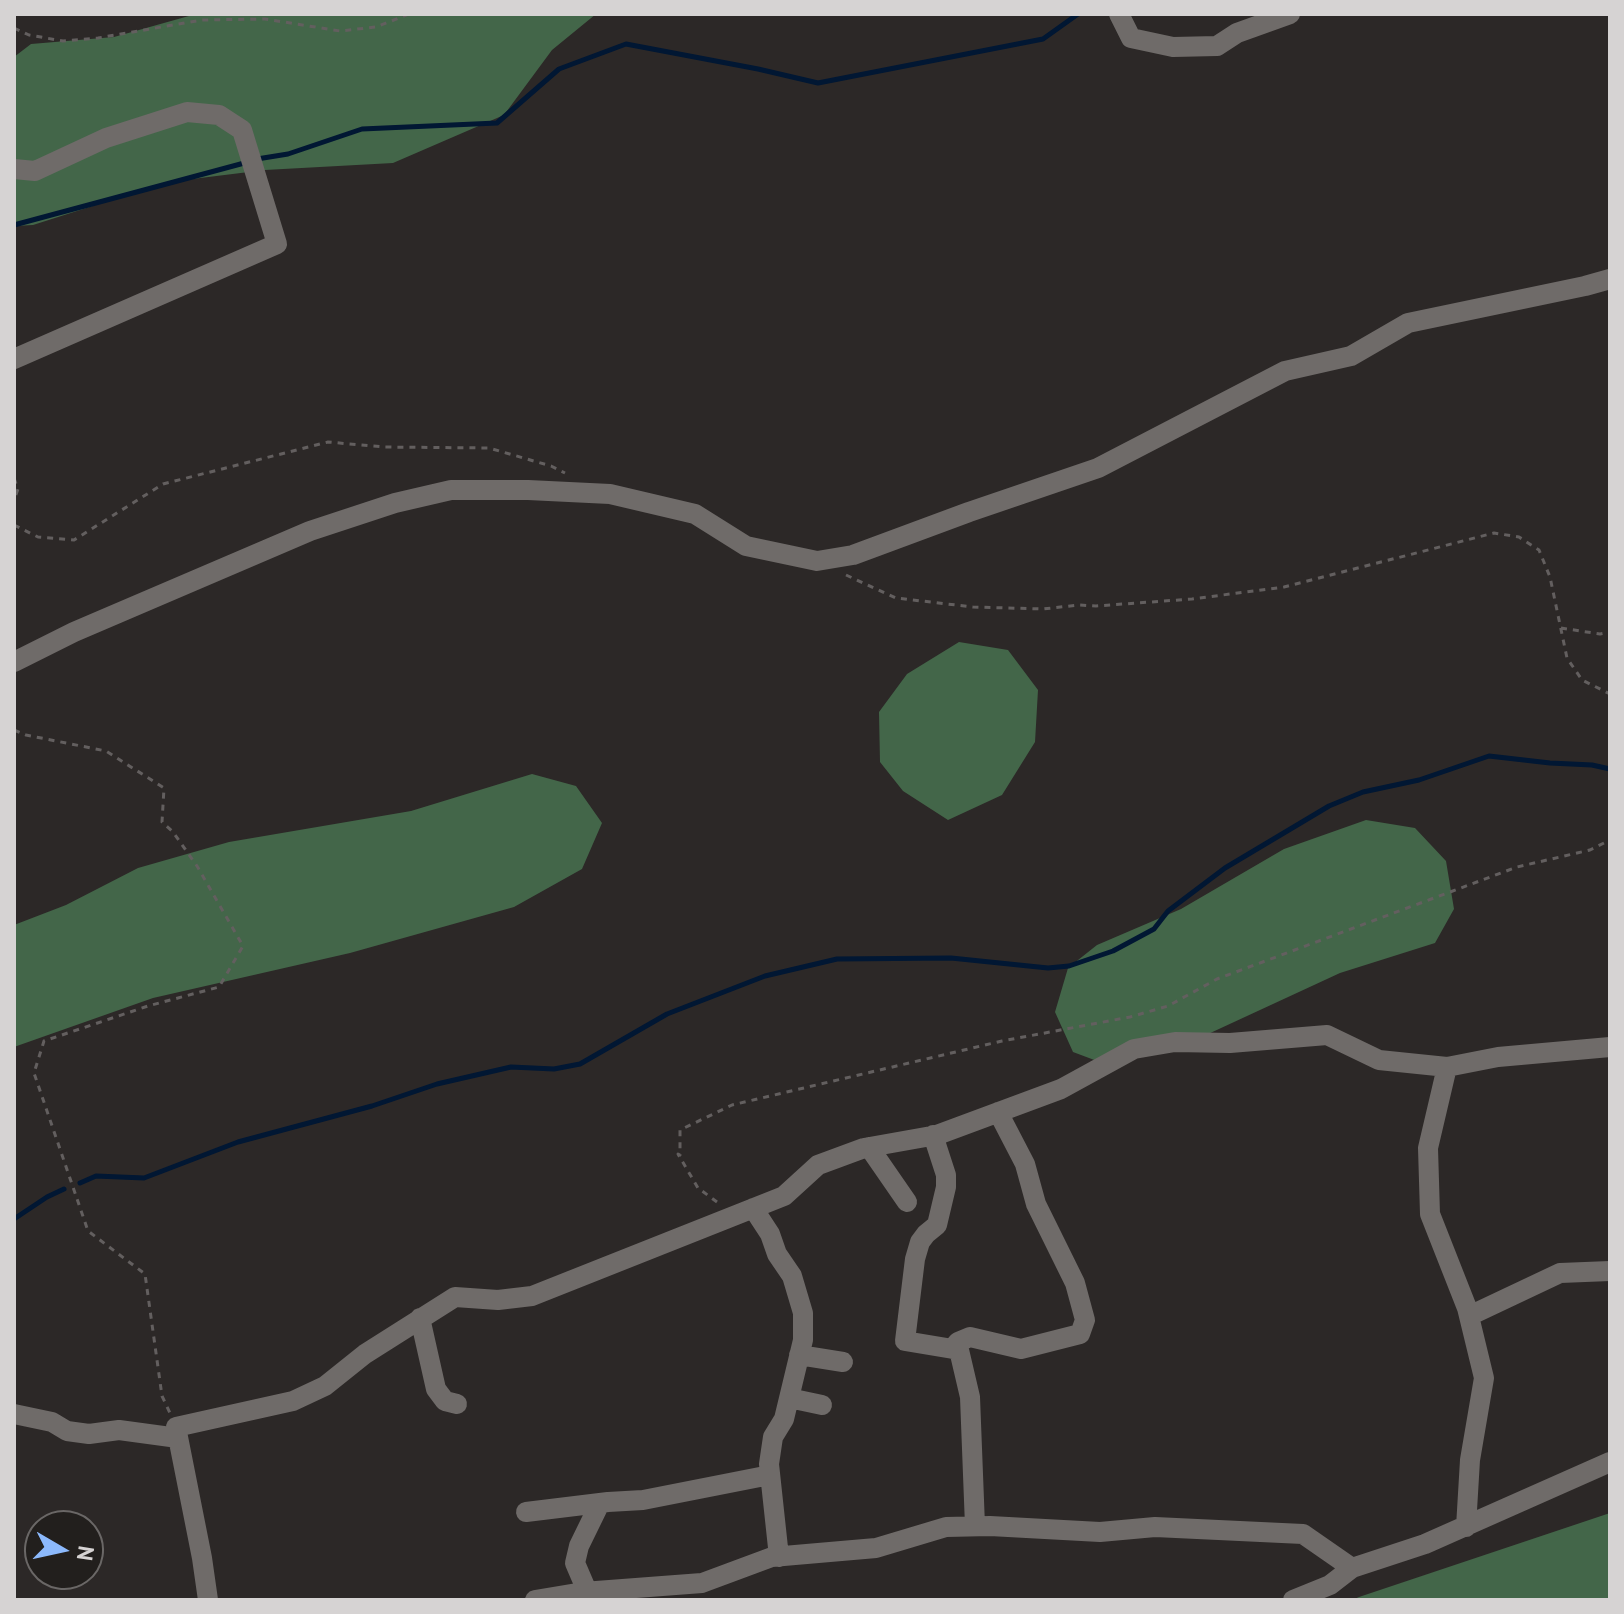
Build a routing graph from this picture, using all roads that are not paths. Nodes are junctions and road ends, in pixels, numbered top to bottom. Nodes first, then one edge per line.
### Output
1 (1119, 14) edge
2 (1290, 14) edge
3 (14, 169) edge
4 (1610, 279) edge
5 (14, 359) edge
6 (14, 662) edge
7 (1610, 1047) edge
8 (1447, 1067) junction
9 (998, 1112) junction
10 (933, 1135) junction
11 (869, 1147) junction
12 (907, 1202) dead end
13 (744, 1212) junction
14 (1610, 1271) edge
15 (1469, 1316) junction
16 (420, 1318) junction
17 (952, 1349) junction
18 (799, 1355) junction
19 (843, 1362) dead end
20 (789, 1398) junction
21 (457, 1404) dead end
22 (822, 1405) dead end
23 (14, 1414) edge
24 (177, 1433) junction
25 (1610, 1462) edge
26 (770, 1475) junction
27 (600, 1503) junction
28 (526, 1512) dead end
29 (975, 1526) junction
30 (1466, 1527) junction
31 (779, 1557) junction
32 (1352, 1568) junction
33 (584, 1594) edge
34 (208, 1600) edge
35 (535, 1600) edge
36 (1293, 1600) edge

1 - 2 street
3 - 5 street
4 - 6 street
7 - 8 street
8 - 9 street
8 - 15 street
9 - 10 street
9 - 17 street
10 - 11 street
10 - 17 street
11 - 12 street
11 - 13 street
13 - 16 street
13 - 18 street
14 - 15 street
15 - 30 street
16 - 21 street
16 - 24 street
17 - 29 street
18 - 19 street
18 - 20 street
20 - 22 street
20 - 26 street
23 - 24 street
24 - 34 street
25 - 30 street
26 - 27 street
26 - 31 street
27 - 28 street
27 - 33 street
29 - 31 street
29 - 32 street
30 - 32 street
31 - 33 street
32 - 36 street
33 - 35 street

